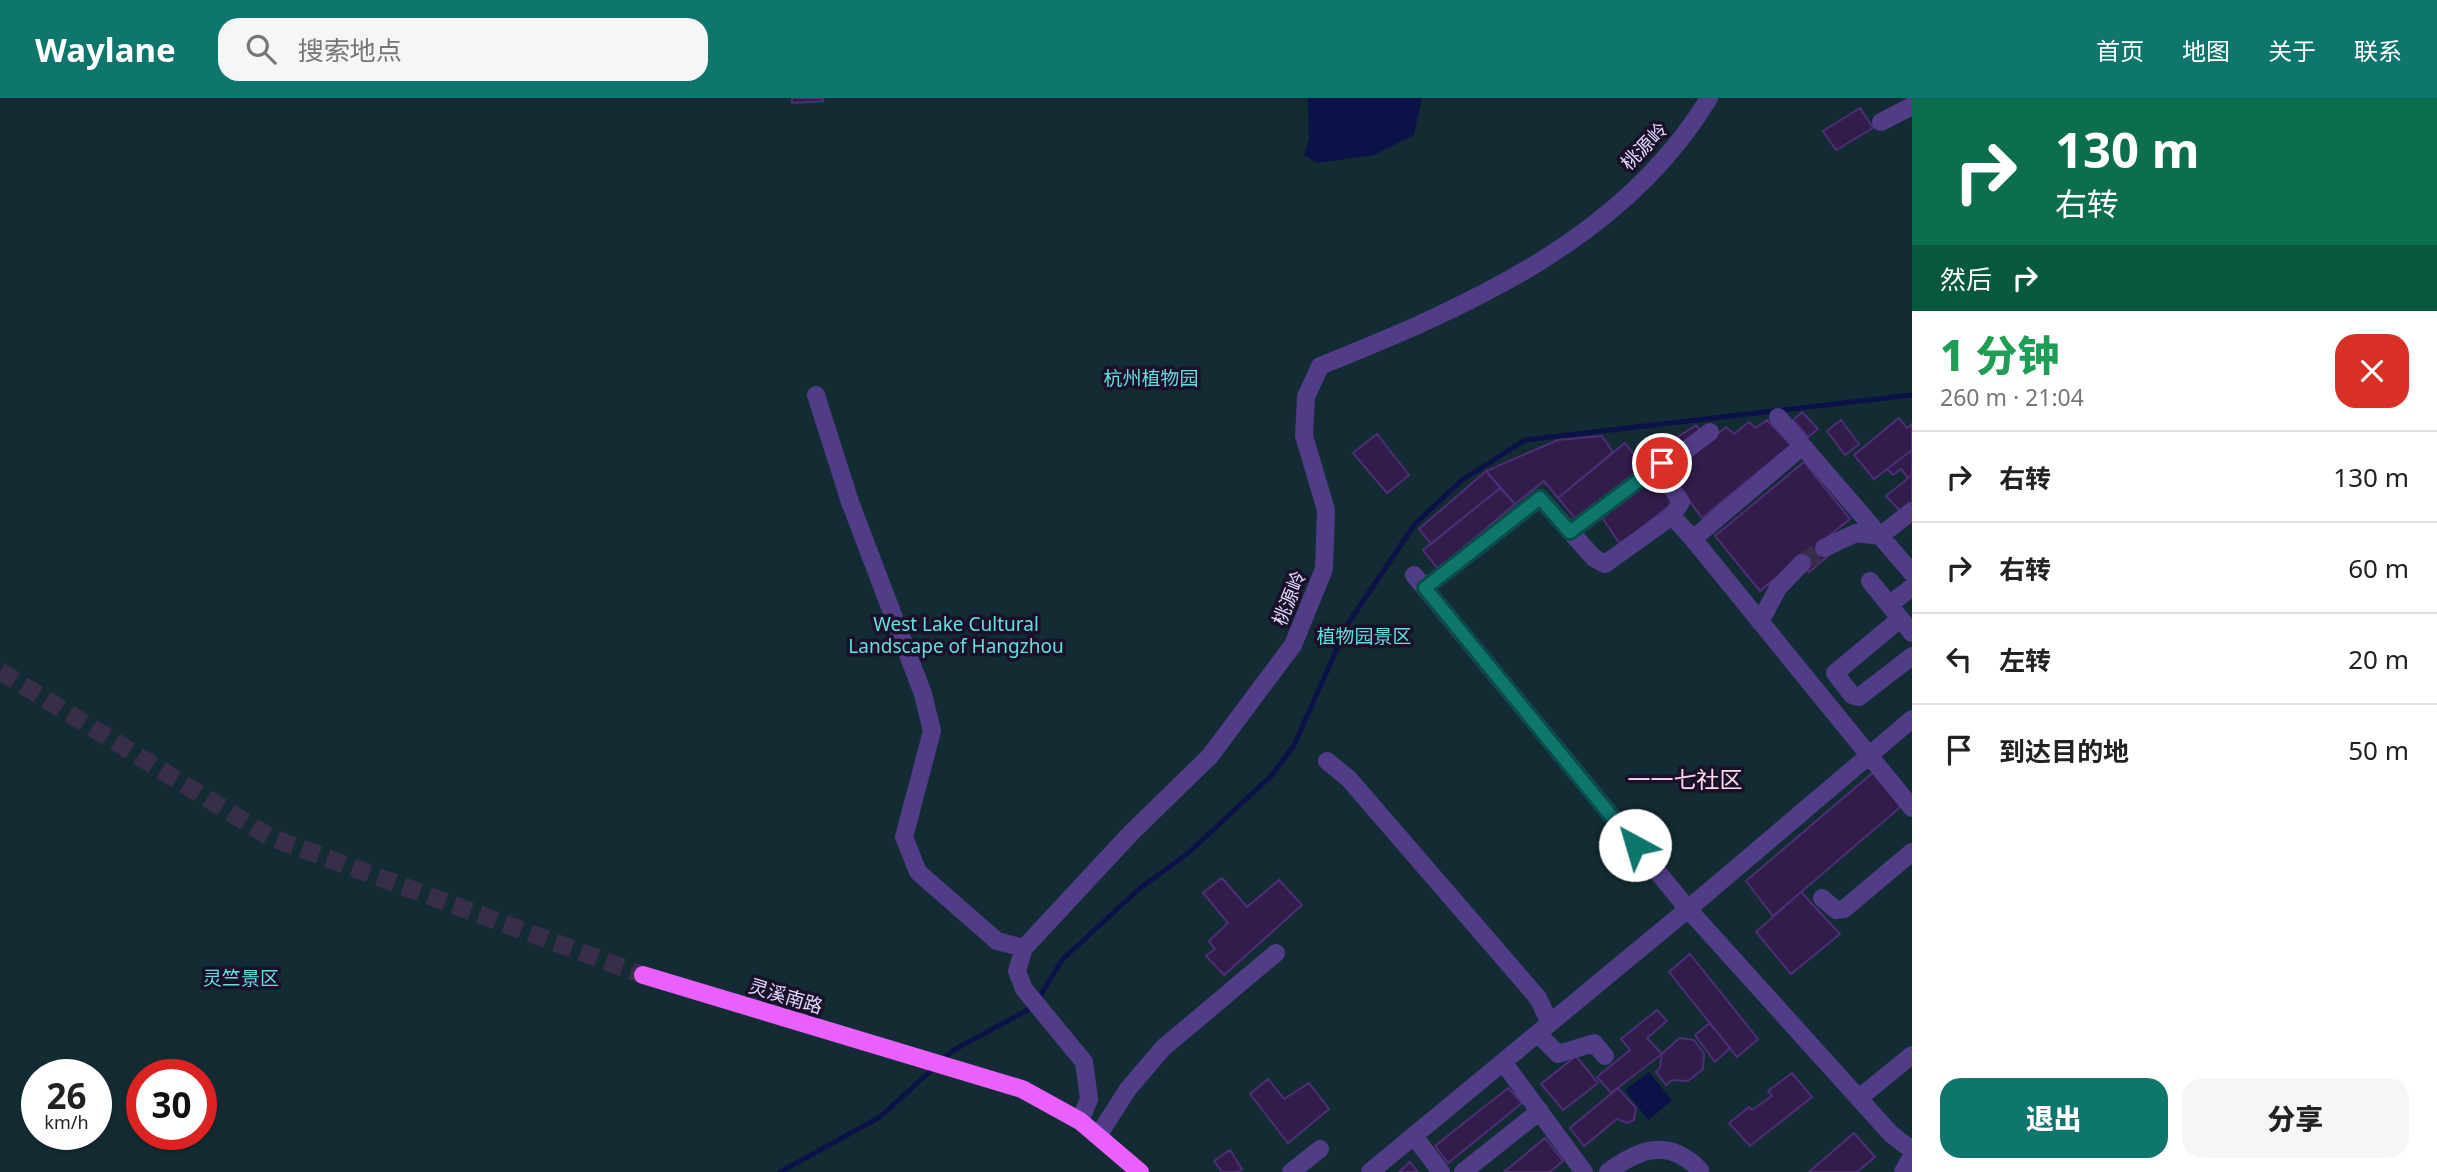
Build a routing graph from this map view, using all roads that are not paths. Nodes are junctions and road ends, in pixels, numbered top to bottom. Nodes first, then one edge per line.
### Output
1 (1709, 98) edge
2 (1912, 106) edge
3 (1881, 122) dead end
4 (816, 395) dead end
5 (1778, 417) dead end
6 (1710, 432) dead end
7 (1807, 451) junction
8 (1657, 467) junction
9 (1912, 511) edge
10 (1672, 516) junction
11 (1570, 532) junction
12 (1880, 536) junction
13 (1693, 539) junction
14 (1824, 548) tunnel mouth
15 (1802, 563) tunnel mouth
16 (1912, 573) edge
17 (1870, 581) dead end
18 (1912, 587) edge
19 (1895, 612) junction
20 (1760, 622) junction
21 (1912, 633) edge
22 (1912, 656) edge
23 (1912, 719) edge
24 (1869, 756) junction
25 (1327, 761) dead end
26 (1912, 808) edge
27 (1912, 852) edge
28 (1822, 898) dead end
29 (1688, 909) junction
30 (1024, 948) junction
31 (1276, 953) dead end
32 (643, 975) tunnel mouth
33 (1544, 1029) junction
34 (1912, 1055) edge
35 (1605, 1056) dead end
36 (1503, 1062) junction
37 (1859, 1098) junction
38 (1540, 1111) junction
39 (1080, 1121) junction
40 (1098, 1136) junction
41 (1414, 1136) junction
42 (1320, 1149) dead end
43 (1912, 1150) edge
44 (1912, 1156) edge
45 (1579, 1170) edge
46 (1700, 1170) dead end
47 (1140, 1172) edge
48 (1291, 1172) edge
49 (1370, 1172) edge
50 (1441, 1172) edge
51 (1463, 1172) edge
52 (1608, 1172) edge
53 (1903, 1172) edge

1 - 30 street, 桃源岭
2 - 3 street
4 - 30 street
5 - 7 street
6 - 8 street
7 - 12 street
7 - 13 street
8 - 10 street
8 - 11 street
9 - 12 street
10 - 11 street
10 - 13 street
11 - 29 street
12 - 14 street
12 - 16 street
13 - 20 street
15 - 20 street
17 - 19 street
18 - 19 street
19 - 21 street
19 - 22 street
20 - 24 street
23 - 24 street
24 - 26 street
24 - 29 street
25 - 33 street
27 - 28 street
29 - 33 street
29 - 37 street
30 - 39 street
31 - 40 street
32 - 39 main road, 灵溪南路
33 - 35 street
33 - 36 street
34 - 37 street
36 - 38 street
36 - 41 street
37 - 43 street
38 - 45 street
38 - 51 street
39 - 40 main road
40 - 47 main road
41 - 49 street
41 - 50 street
42 - 48 street
44 - 53 street
46 - 52 street

